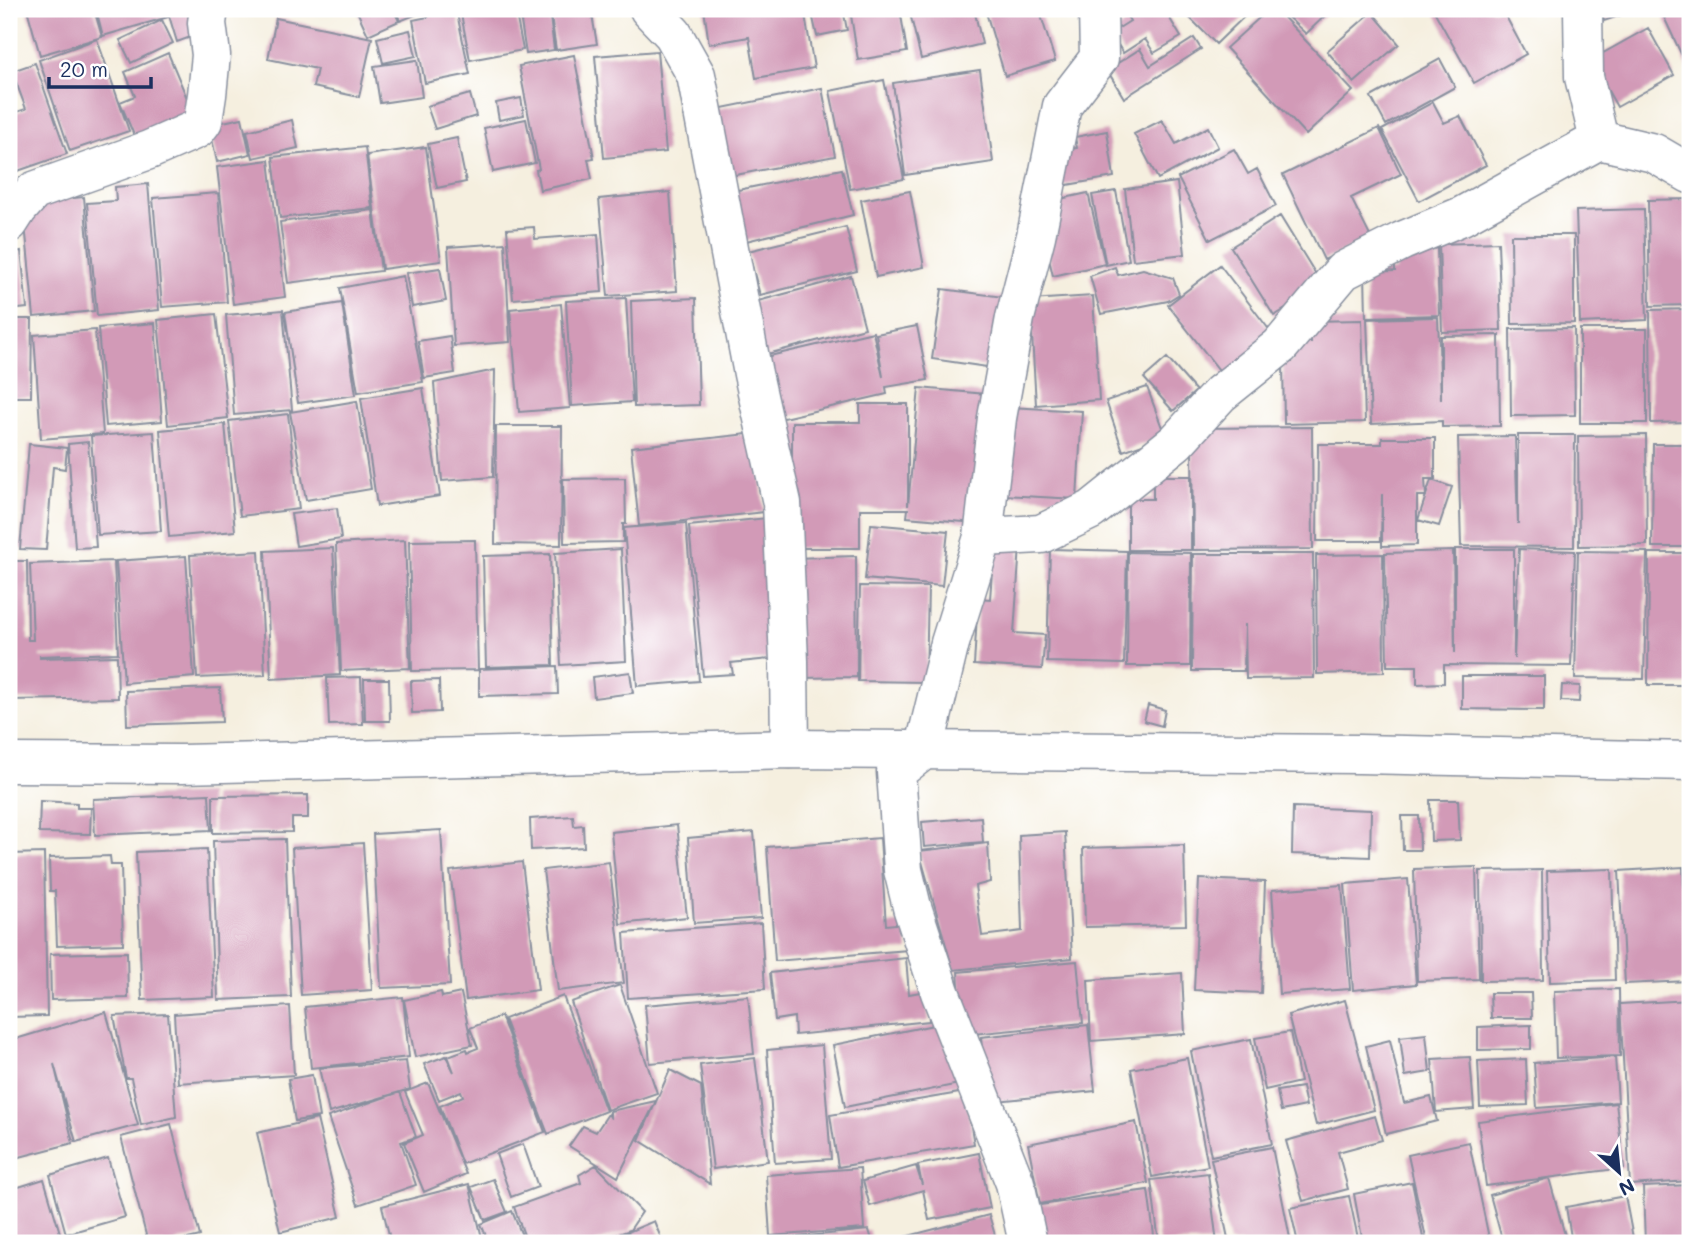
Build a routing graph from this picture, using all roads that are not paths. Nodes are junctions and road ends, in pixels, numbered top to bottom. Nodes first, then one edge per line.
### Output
1 (209, 9) edge
2 (649, 9) edge
3 (1098, 9) edge
4 (1583, 9) edge
5 (1599, 140) junction
6 (1685, 165) edge
7 (9, 223) edge
8 (983, 537) junction
9 (790, 749) junction
10 (925, 750) junction
11 (1690, 761) edge
12 (9, 763) edge
13 (1028, 1243) edge

1 - 7 street
2 - 9 street
3 - 8 street
4 - 5 street
5 - 6 street
5 - 8 street
8 - 10 street
9 - 10 street
9 - 12 street
10 - 11 street
10 - 13 street

